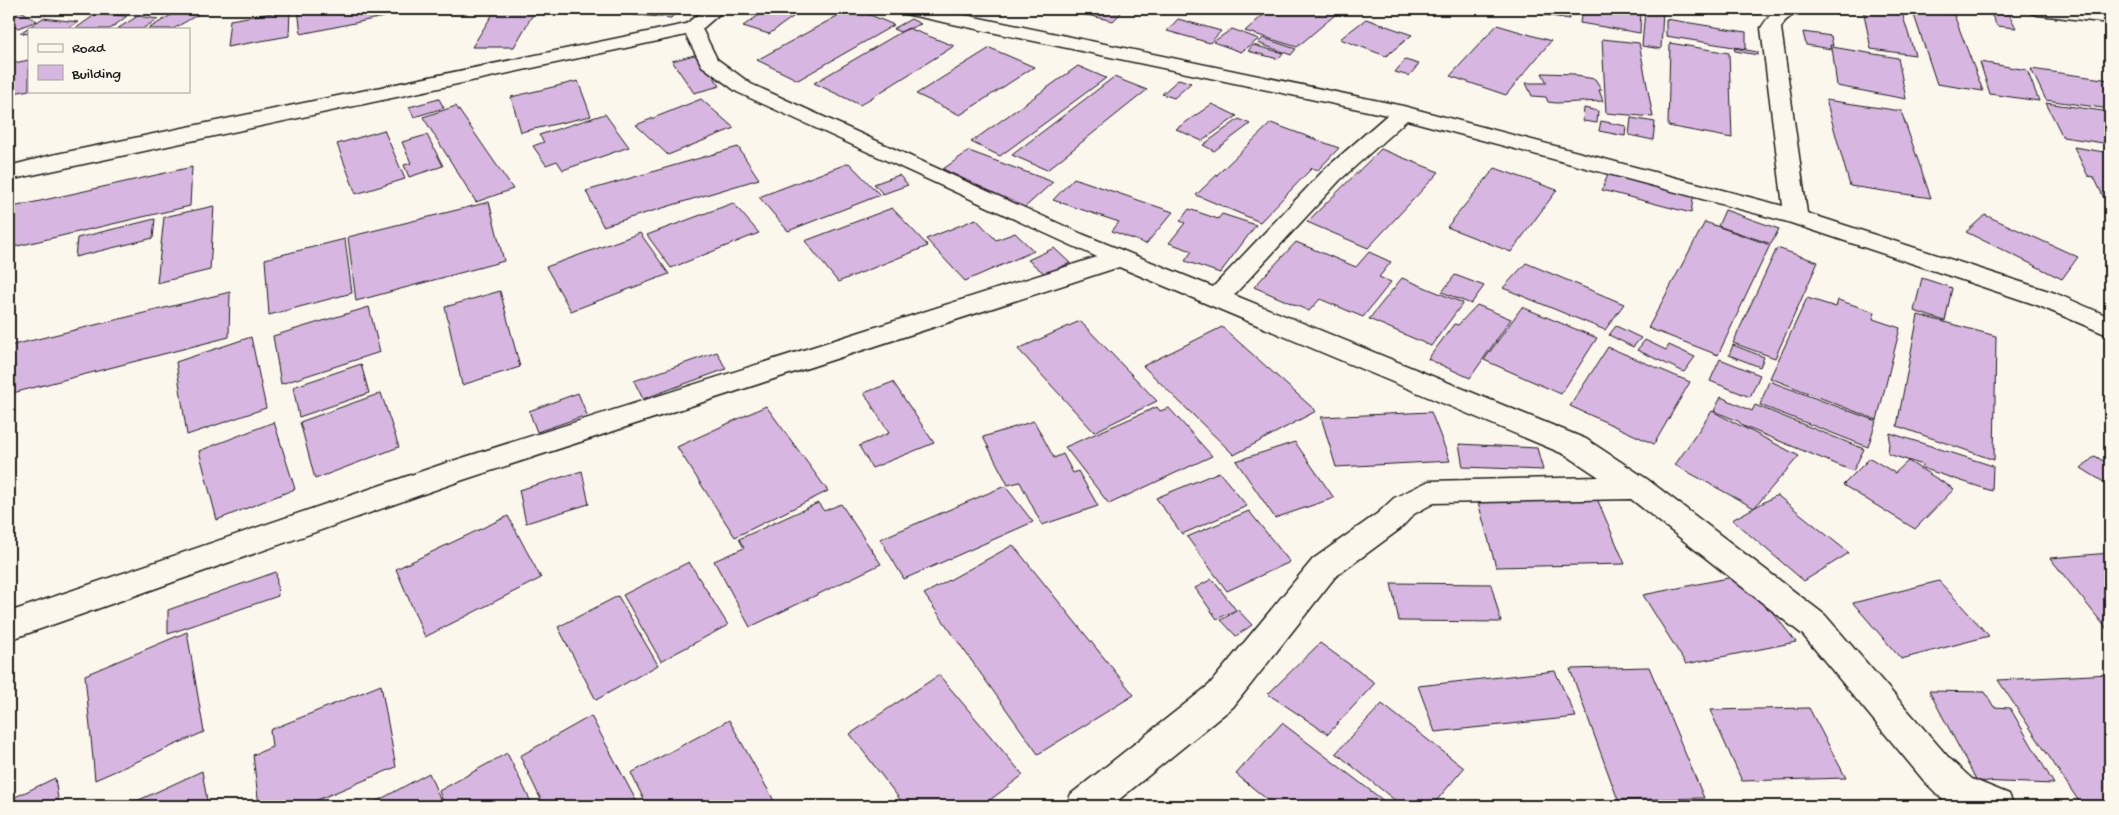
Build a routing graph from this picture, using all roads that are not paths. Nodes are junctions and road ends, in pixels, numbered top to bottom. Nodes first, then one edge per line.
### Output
1 (716, 9) edge
2 (910, 9) edge
3 (1791, 9) edge
4 (2038, 9) edge
5 (2110, 18) edge
6 (692, 28) junction
7 (1403, 112) junction
8 (9, 173) edge
9 (1796, 217) junction
10 (1121, 258) junction
11 (1217, 298) junction
12 (2110, 327) edge
13 (1637, 486) junction
14 (9, 626) edge
15 (1084, 806) edge
16 (1996, 806) edge

1 - 6 street
2 - 7 street
3 - 9 street
4 - 5 street
6 - 8 street
6 - 10 street
7 - 9 street
7 - 11 street
9 - 12 street
10 - 11 street
10 - 14 street
11 - 13 street
13 - 15 street
13 - 16 street

